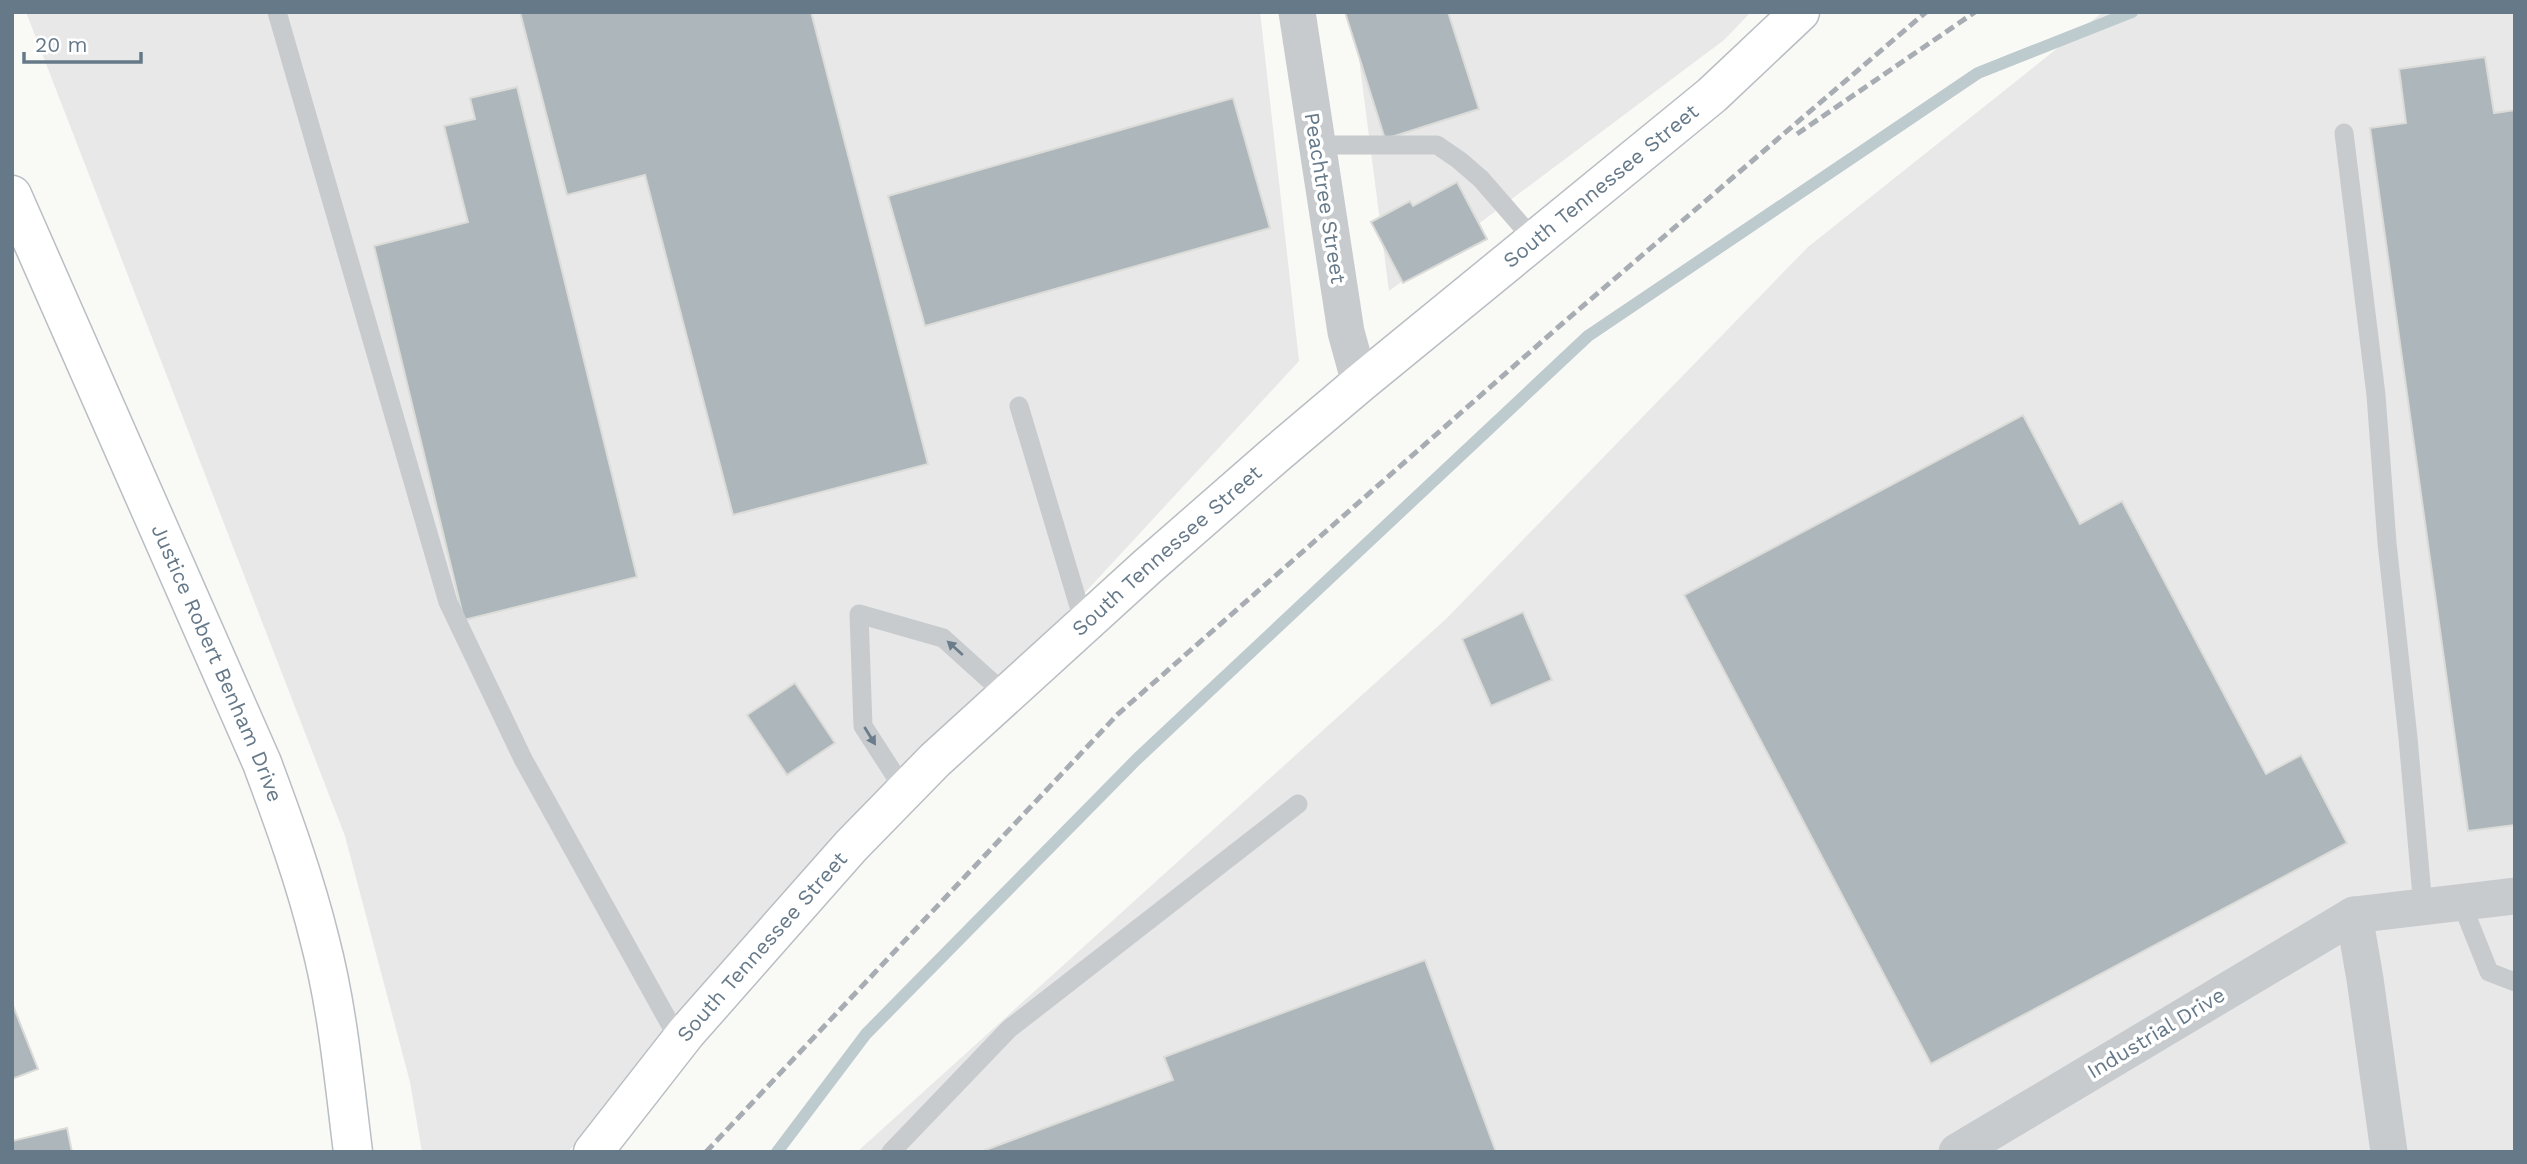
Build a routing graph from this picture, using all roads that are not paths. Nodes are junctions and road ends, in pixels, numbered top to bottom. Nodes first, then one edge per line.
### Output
1 (277, 12) edge
2 (1297, 12) edge
3 (1800, 12) edge
4 (2344, 133) dead end
5 (1316, 145) junction
6 (12, 195) edge
7 (1534, 240) junction
8 (1360, 383) junction
9 (1019, 406) dead end
10 (1084, 623) junction
11 (1005, 694) junction
12 (905, 791) junction
13 (1298, 804) dead end
14 (2515, 896) edge
15 (2461, 902) junction
16 (2423, 907) junction
17 (2354, 915) junction
18 (2515, 982) edge
19 (680, 1042) junction
20 (353, 1152) edge
21 (593, 1152) edge
22 (891, 1152) edge
23 (1957, 1152) edge
24 (2389, 1152) edge

1 - 19 lane
2 - 5 street, Peachtree Street
3 - 7 main road, South Tennessee Street
4 - 16 lane
5 - 7 lane
5 - 8 street, Peachtree Street
6 - 20 main road, Justice Robert Benham Drive
7 - 8 main road, South Tennessee Street
8 - 10 main road, South Tennessee Street
9 - 10 lane
10 - 11 main road, South Tennessee Street
11 - 12 main road, South Tennessee Street
11 -> 12 lane
12 - 19 main road, South Tennessee Street
13 - 22 lane
14 - 15 street, Industrial Drive
15 - 16 street, Industrial Drive
15 - 18 lane
16 - 17 street, Industrial Drive
17 - 23 street, Industrial Drive
17 - 24 street
19 - 21 main road, South Tennessee Street

